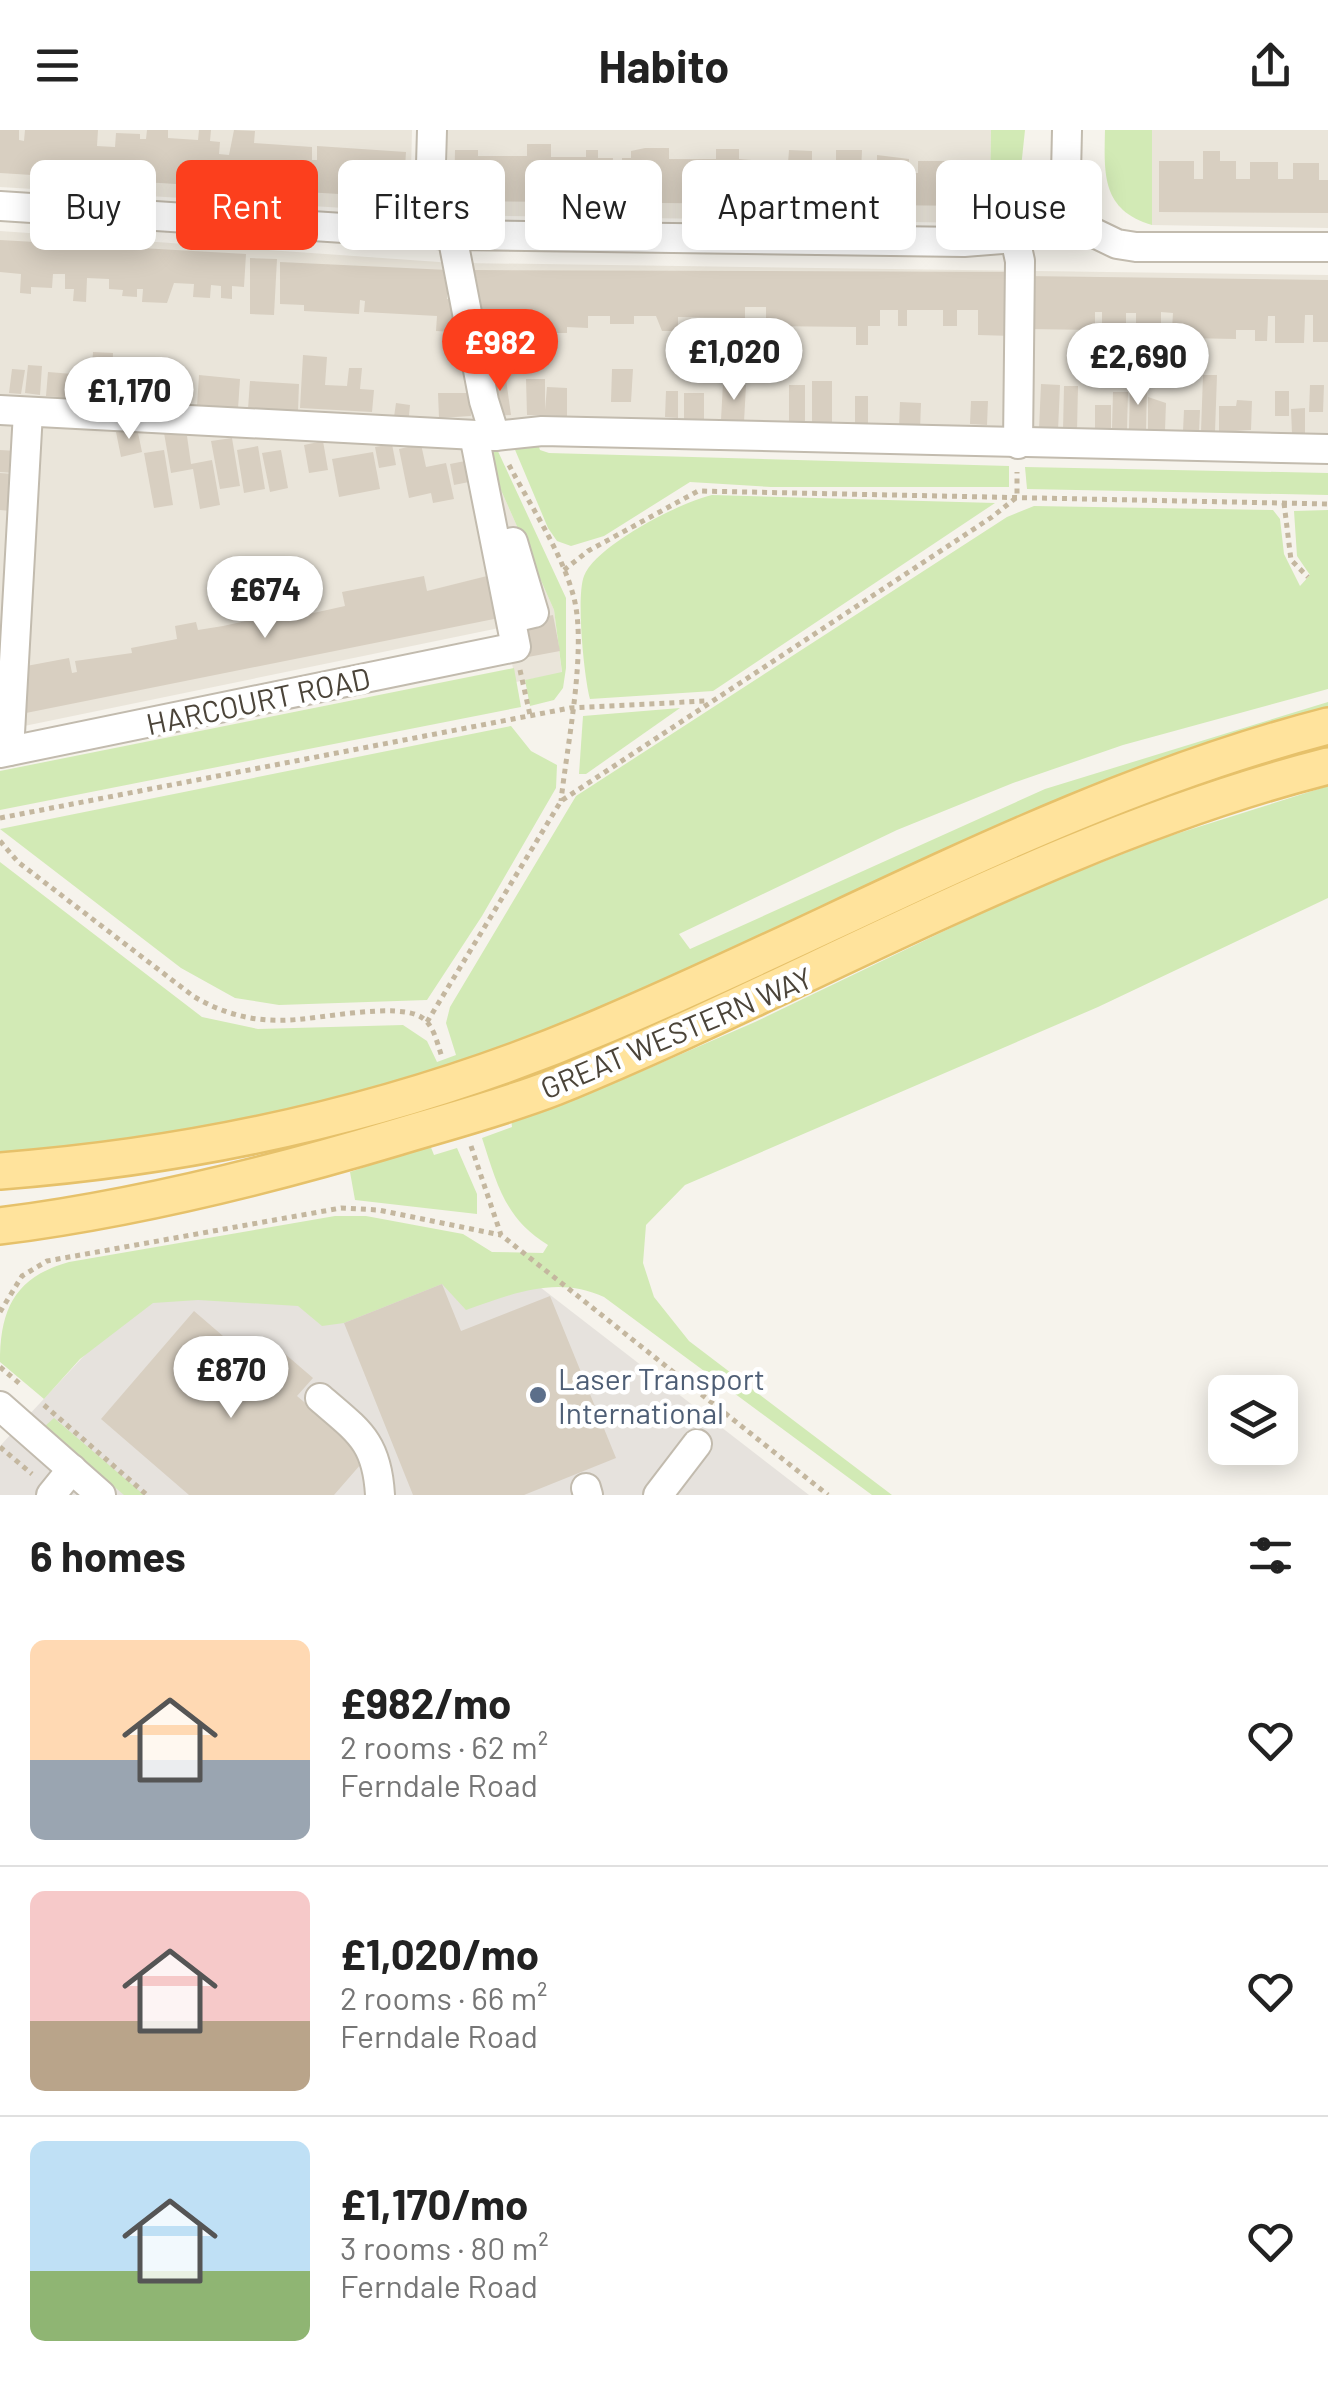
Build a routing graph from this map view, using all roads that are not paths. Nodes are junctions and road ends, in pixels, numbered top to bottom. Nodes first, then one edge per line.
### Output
1 (432, 130) edge
2 (1067, 130) edge
3 (434, 160) edge
4 (1066, 160) edge
5 (0, 206) edge
6 (338, 228) edge
7 (505, 236) edge
8 (1102, 237) edge
9 (936, 242) edge
10 (1328, 247) edge
11 (444, 250) edge
12 (1017, 250) edge
13 (14, 411) edge
14 (485, 436) junction
15 (1018, 444) junction
16 (1328, 449) edge
17 (1328, 726) edge
18 (4, 752) edge
19 (1328, 766) edge
20 (0, 1171) edge
21 (7, 1229) edge
22 (320, 1398) dead end
23 (0, 1406) edge
24 (698, 1444) dead end
25 (72, 1470) junction
26 (52, 1494) edge
27 (101, 1495) edge
28 (380, 1495) edge
29 (658, 1495) edge

1 - 3 street
2 - 4 street
5 - 6 street
7 - 9 street
8 - 10 street
11 - 14 street
12 - 15 street
13 - 14 street
13 - 18 street
14 - 15 street
14 - 18 street, HARCOURT ROAD
15 - 16 street
17 - 20 main road, GREAT WESTERN WAY
19 - 21 main road, GREAT WESTERN WAY
22 - 28 street
23 - 25 street
24 - 29 street
25 - 26 street
25 - 27 street

